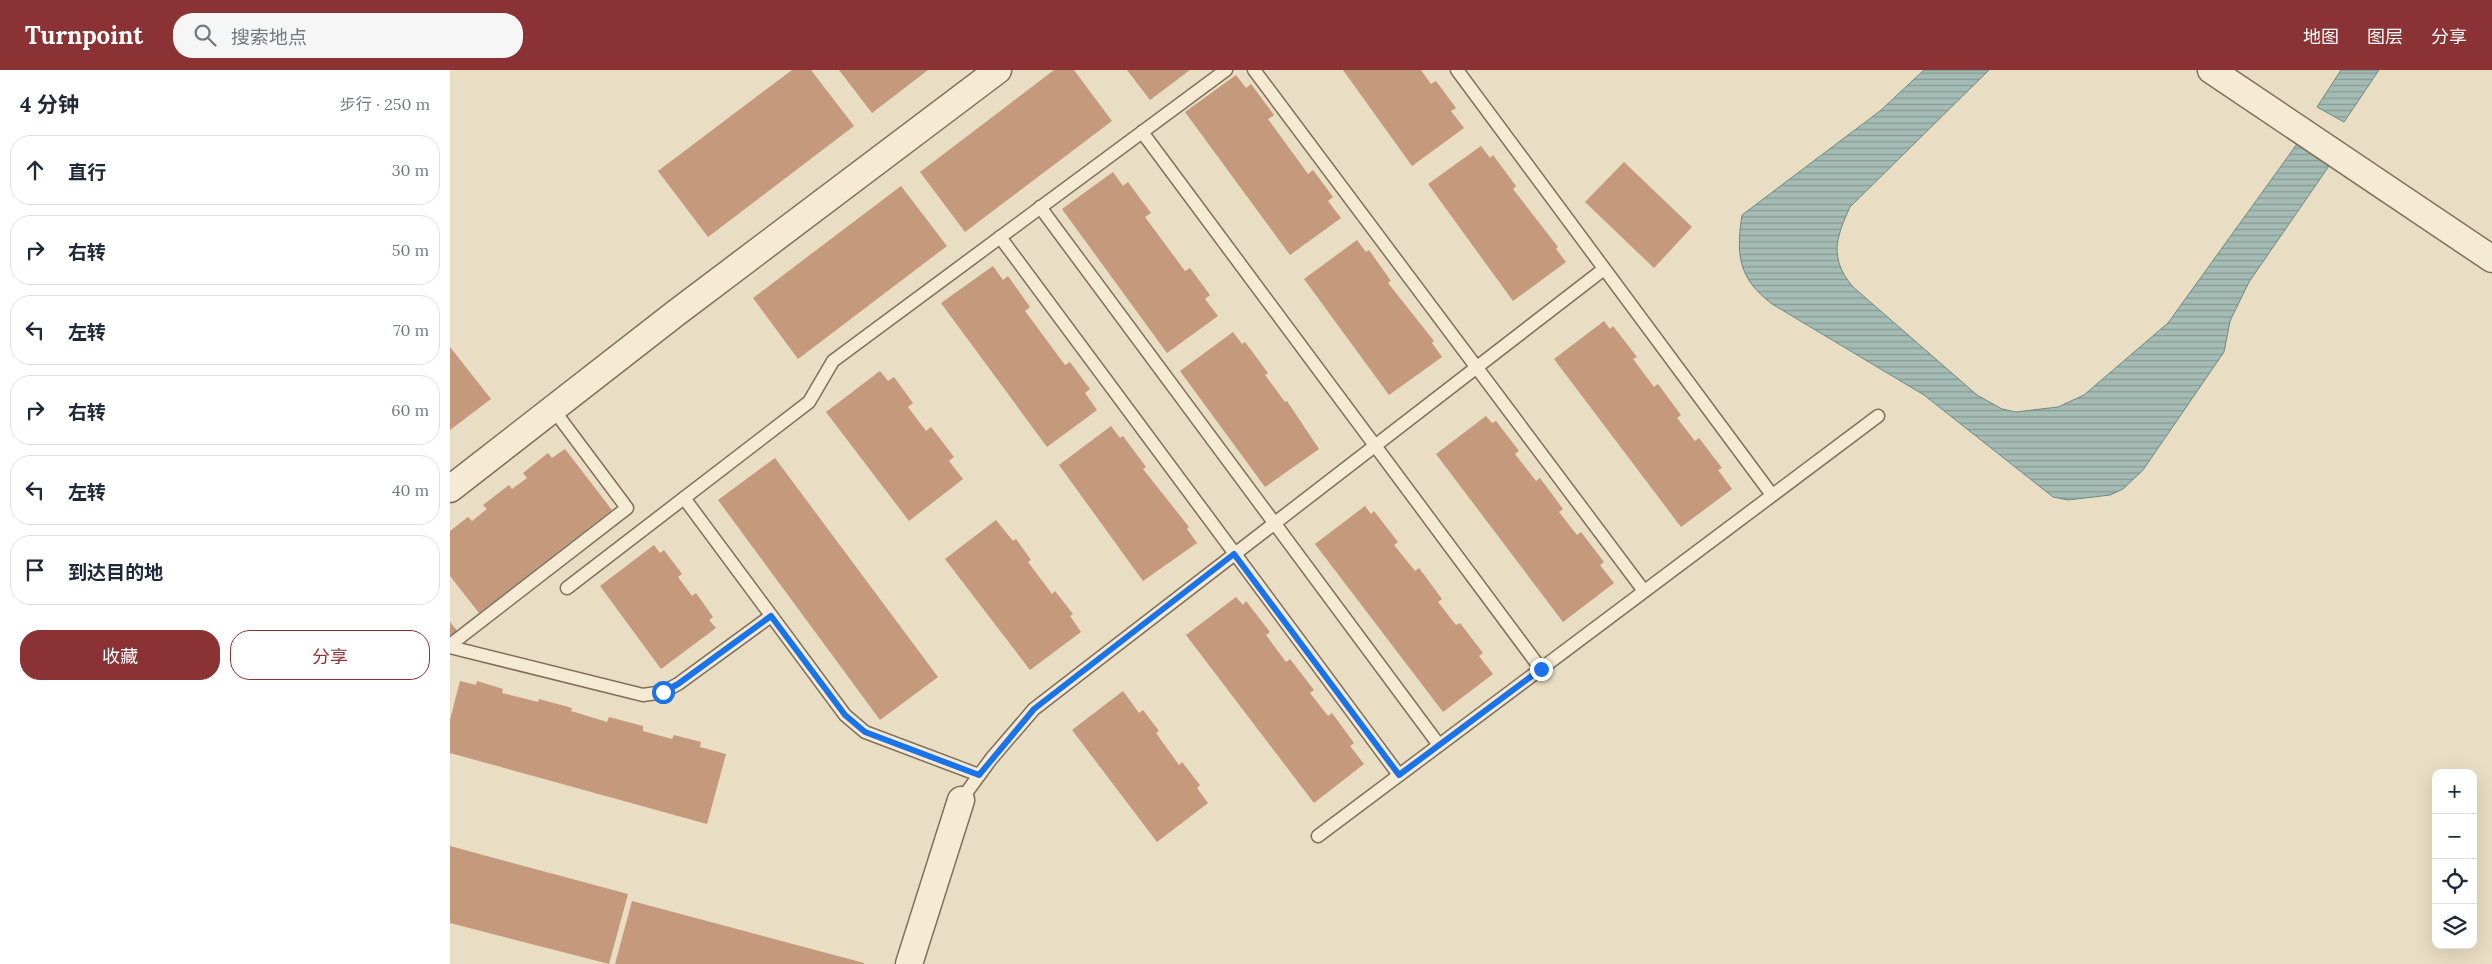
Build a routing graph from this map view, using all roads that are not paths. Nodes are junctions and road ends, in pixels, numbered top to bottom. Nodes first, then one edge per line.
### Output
1 (998, 70) edge
2 (1226, 70) edge
3 (1254, 70) edge
4 (1456, 70) edge
5 (2210, 70) edge
6 (1142, 132) junction
7 (1040, 207) junction
8 (1000, 237) junction
9 (2492, 259) edge
10 (1604, 269) junction
11 (1476, 367) junction
12 (553, 409) junction
13 (1878, 416) dead end
14 (1375, 446) junction
15 (450, 489) edge
16 (1772, 495) junction
17 (684, 498) junction
18 (1274, 523) junction
19 (1234, 554) junction
20 (567, 588) dead end
21 (1644, 591) junction
22 (771, 616) junction
23 (450, 646) edge
24 (1541, 669) junction
25 (1439, 745) junction
26 (979, 775) junction
27 (1399, 775) junction
28 (961, 800) joint
29 (1318, 836) dead end
30 (909, 964) edge

1 - 12 street
2 - 6 lane
3 - 11 lane
4 - 10 lane
5 - 9 street
6 - 7 lane
6 - 14 lane
7 - 8 lane
7 - 18 lane
8 - 17 lane
8 - 19 lane
10 - 11 lane
10 - 16 lane
11 - 14 lane
11 - 21 lane
12 - 15 street
12 - 23 lane
13 - 16 lane
14 - 18 lane
14 - 24 lane
16 - 21 lane
17 - 20 lane
17 - 22 lane
18 - 19 lane
18 - 25 lane
19 - 26 lane
19 - 27 lane
21 - 24 lane
22 - 23 lane
22 - 26 lane
24 - 25 lane
25 - 27 lane
26 - 28 lane
27 - 29 lane
28 - 30 street

